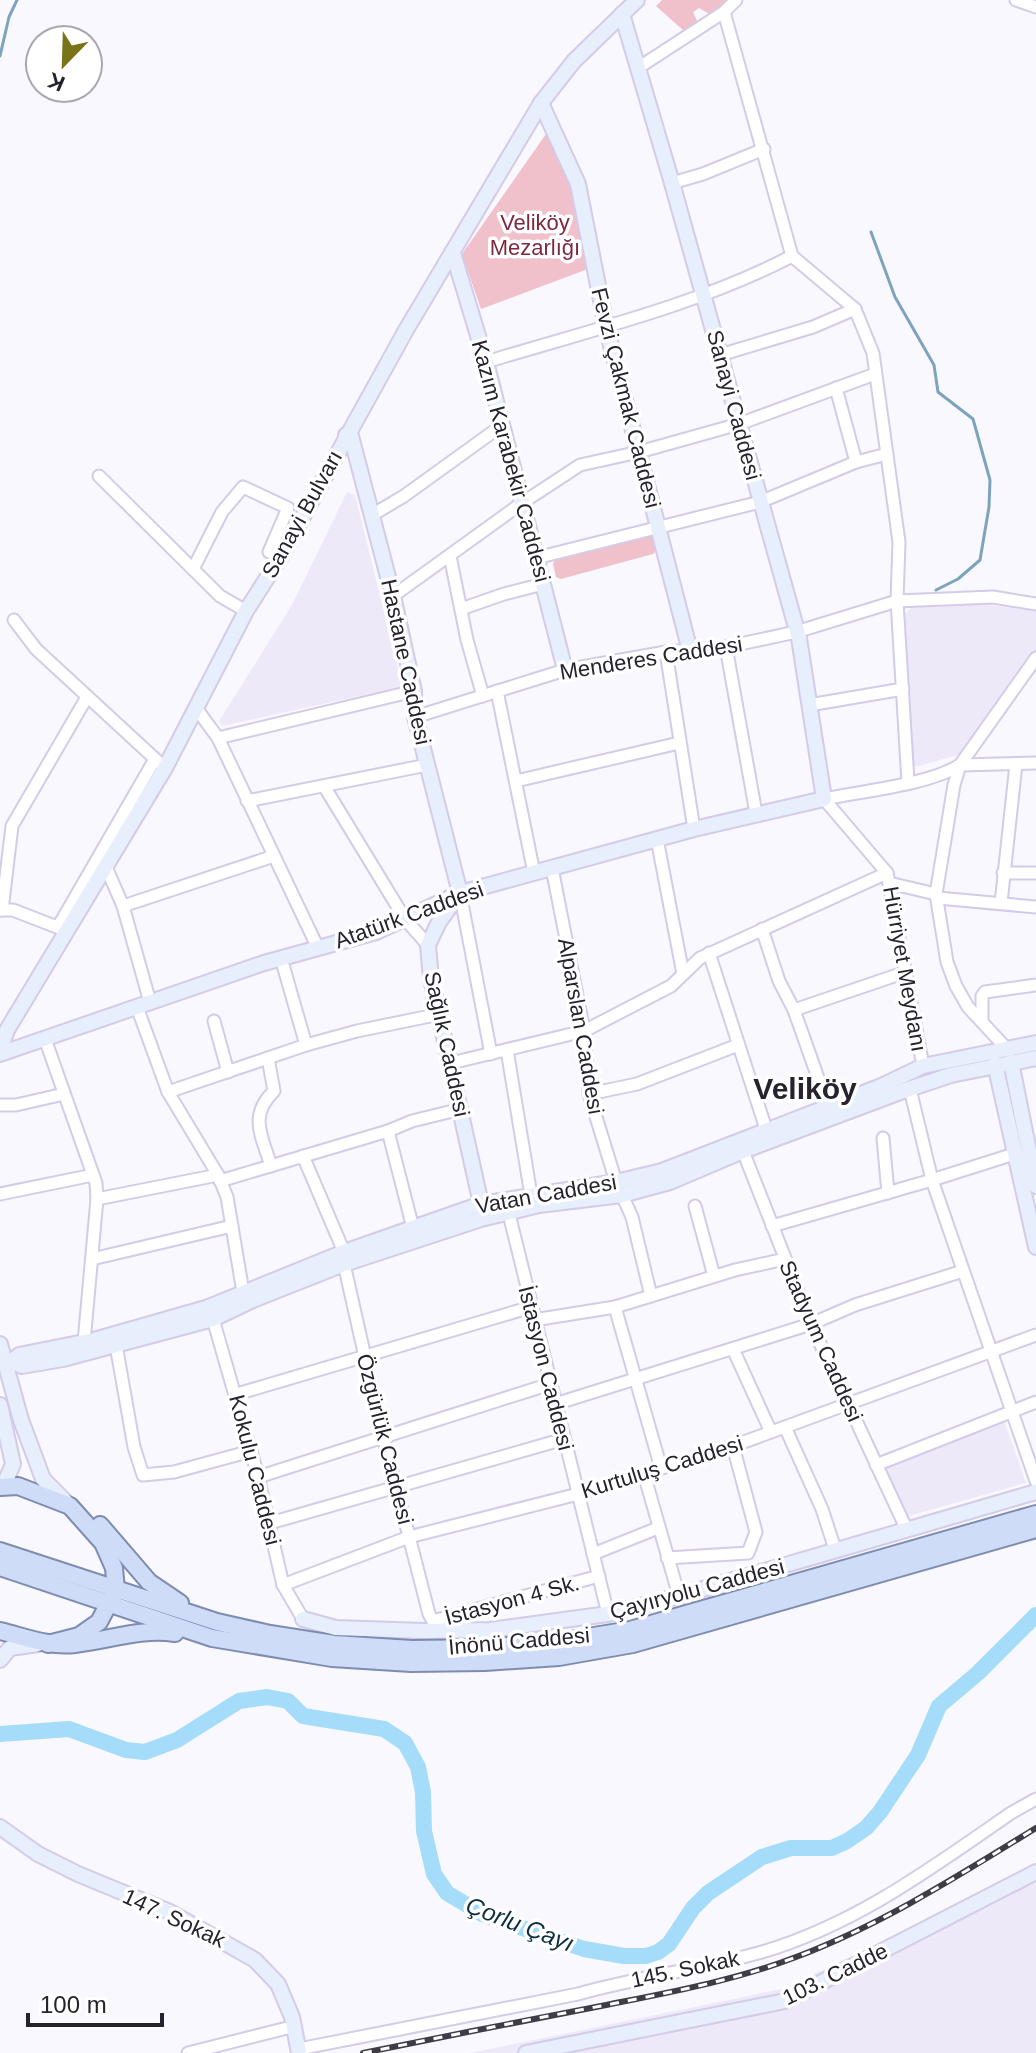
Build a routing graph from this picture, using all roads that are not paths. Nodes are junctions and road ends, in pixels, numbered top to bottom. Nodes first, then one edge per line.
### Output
1 (637, 0) edge
2 (736, 0) edge
3 (1016, 0) edge
4 (1036, 7) edge
5 (724, 12) junction
6 (622, 14) junction
7 (638, 68) junction
8 (541, 103) junction
9 (764, 149) junction
10 (672, 183) junction
11 (453, 253) junction
12 (792, 256) junction
13 (703, 293) junction
14 (855, 309) junction
15 (606, 326) junction
16 (720, 355) junction
17 (486, 362) junction
18 (875, 374) junction
19 (836, 388) junction
20 (739, 424) junction
21 (501, 426) junction
22 (346, 435) junction
23 (639, 452) junction
24 (887, 454) junction
25 (856, 462) junction
26 (99, 476) dead end
27 (760, 502) junction
28 (522, 503) junction
29 (372, 515) junction
30 (293, 516) junction
31 (658, 527) junction
32 (450, 556) junction
33 (536, 558) junction
34 (193, 569) junction
35 (543, 584) junction
36 (393, 596) junction
37 (897, 601) junction
38 (1036, 604) edge
39 (461, 609) junction
40 (246, 611) junction
41 (14, 620) dead end
42 (796, 632) junction
43 (726, 647) junction
44 (690, 651) junction
45 (666, 652) junction
46 (1036, 658) edge
47 (565, 670) junction
48 (903, 689) junction
49 (414, 691) junction
50 (497, 691) junction
51 (483, 696) junction
52 (87, 697) junction
53 (809, 705) junction
54 (196, 708) junction
55 (415, 717) junction
56 (218, 738) junction
57 (679, 743) junction
58 (160, 763) junction
59 (1036, 763) edge
60 (954, 764) junction
61 (1016, 764) junction
62 (427, 765) junction
63 (516, 781) junction
64 (908, 782) junction
65 (324, 786) junction
66 (824, 799) junction
67 (247, 801) junction
68 (756, 813) junction
69 (694, 829) junction
70 (657, 839) junction
71 (274, 856) junction
72 (106, 867) junction
73 (552, 868) junction
74 (534, 873) junction
75 (1003, 873) junction
76 (1036, 873) edge
77 (888, 878) junction
78 (460, 893) junction
79 (937, 896) junction
80 (1001, 903) junction
81 (123, 906) junction
82 (1036, 907) edge
83 (1, 910) edge
84 (405, 919) junction
85 (62, 929) junction
86 (762, 929) junction
87 (428, 945) junction
88 (318, 948) junction
89 (709, 953) junction
90 (281, 958) junction
91 (906, 972) junction
92 (683, 974) junction
93 (1036, 985) edge
94 (144, 1004) junction
95 (794, 1010) junction
96 (440, 1014) junction
97 (214, 1021) dead end
98 (982, 1021) junction
99 (584, 1031) junction
100 (45, 1039) junction
101 (1036, 1043) edge
102 (306, 1045) junction
103 (738, 1045) junction
104 (507, 1050) junction
105 (0, 1052) edge
106 (491, 1054) junction
107 (1008, 1055) junction
108 (268, 1058) junction
109 (1036, 1058) edge
110 (451, 1063) junction
111 (995, 1064) junction
112 (923, 1066) junction
113 (228, 1072) junction
114 (910, 1089) junction
115 (168, 1092) junction
116 (64, 1094) junction
117 (589, 1094) junction
118 (0, 1105) edge
119 (828, 1106) junction
120 (461, 1109) junction
121 (766, 1129) junction
122 (388, 1131) junction
123 (883, 1138) dead end
124 (743, 1151) junction
125 (1014, 1154) junction
126 (303, 1156) junction
127 (1033, 1157) edge
128 (271, 1166) junction
129 (93, 1175) junction
130 (219, 1178) junction
131 (932, 1180) junction
132 (1036, 1186) edge
133 (619, 1188) junction
134 (888, 1193) junction
135 (0, 1194) edge
136 (531, 1195) junction
137 (97, 1199) junction
138 (695, 1206) dead end
139 (495, 1209) junction
140 (232, 1226) junction
141 (772, 1226) junction
142 (413, 1228) junction
143 (1036, 1247) edge
144 (344, 1258) junction
145 (92, 1259) junction
146 (785, 1259) junction
147 (963, 1271) junction
148 (714, 1276) junction
149 (243, 1292) junction
150 (651, 1296) junction
151 (531, 1307) junction
152 (615, 1307) junction
153 (213, 1319) junction
154 (534, 1320) junction
155 (811, 1324) junction
156 (1036, 1335) edge
157 (84, 1342) junction
158 (0, 1344) edge
159 (116, 1345) junction
160 (733, 1349) junction
161 (991, 1351) junction
162 (365, 1357) junction
163 (5, 1362) edge
164 (636, 1380) junction
165 (550, 1384) junction
166 (237, 1394) junction
167 (1036, 1402) edge
168 (555, 1404) junction
169 (848, 1404) junction
170 (0, 1405) edge
171 (1012, 1413) junction
172 (785, 1427) junction
173 (771, 1432) junction
174 (383, 1438) junction
175 (564, 1439) junction
176 (733, 1446) junction
177 (251, 1451) junction
178 (876, 1465) junction
179 (661, 1468) junction
180 (644, 1474) junction
181 (258, 1477) junction
182 (1036, 1481) edge
183 (396, 1485) junction
184 (1, 1486) edge
185 (1036, 1492) edge
186 (578, 1494) junction
187 (70, 1506) junction
188 (1036, 1514) edge
189 (270, 1523) junction
190 (658, 1528) junction
191 (906, 1528) junction
192 (1036, 1529) edge
193 (409, 1537) junction
194 (835, 1549) junction
195 (0, 1551) edge
196 (593, 1554) junction
197 (667, 1558) junction
198 (0, 1567) edge
199 (599, 1576) junction
200 (283, 1585) junction
201 (679, 1596) junction
202 (113, 1598) junction
203 (429, 1614) joint
204 (608, 1614) junction
205 (303, 1619) joint
206 (215, 1630) junction
207 (0, 1631) edge
208 (48, 1644) junction
209 (0, 1660) edge
210 (1036, 1799) edge
211 (0, 1827) edge
212 (1036, 1872) edge
213 (295, 2026) junction
214 (299, 2051) edge
215 (188, 2053) edge
216 (526, 2053) edge

1 - 6 street, Sanayi Bulvarı
2 - 5 street
3 - 4 street
5 - 7 street
5 - 9 street
6 - 7 street, Sanayi Caddesi
6 - 8 street, Sanayi Bulvarı
7 - 10 street, Sanayi Caddesi
8 - 11 street, Sanayi Bulvarı
8 - 15 street, Fevzi Çakmak Caddesi
9 - 10 street
9 - 12 street
10 - 13 street, Sanayi Caddesi
11 - 17 street, Kazım Karabekir Caddesi
11 - 22 street, Sanayi Bulvarı
12 - 13 street
12 - 14 street
13 - 15 street
13 - 16 street, Sanayi Caddesi
14 - 16 street
14 - 18 street
15 - 17 street
15 - 23 street, Fevzi Çakmak Caddesi
16 - 20 street, Sanayi Caddesi
17 - 21 street, Kazım Karabekir Caddesi
18 - 19 street
18 - 24 street
19 - 20 street
19 - 25 street
20 - 23 street
20 - 27 street, Sanayi Caddesi
21 - 28 street, Kazım Karabekir Caddesi
21 - 29 street
22 - 29 street, Hastane Caddesi
22 - 30 street, Sanayi Bulvarı
23 - 28 street
23 - 31 street, Fevzi Çakmak Caddesi
24 - 25 street
24 - 37 street
25 - 27 street
26 - 34 street
27 - 31 street
27 - 42 street, Sanayi Caddesi
28 - 32 street
28 - 33 street, Kazım Karabekir Caddesi
29 - 36 street, Hastane Caddesi
30 - 34 street
30 - 40 street, Sanayi Bulvarı
31 - 33 street
31 - 44 street, Fevzi Çakmak Caddesi
32 - 36 street
32 - 39 street
33 - 35 street, Kazım Karabekir Caddesi
34 - 40 street
35 - 39 street
35 - 47 street, Kazım Karabekir Caddesi
36 - 49 street, Hastane Caddesi
37 - 38 street, Menderes Caddesi
37 - 42 street, Menderes Caddesi
37 - 48 street
39 - 51 street
40 - 54 street, Sanayi Bulvarı
41 - 52 street
42 - 43 street, Menderes Caddesi
42 - 53 street, Sanayi Caddesi
43 - 44 street, Menderes Caddesi
43 - 68 street
44 - 45 street, Menderes Caddesi
45 - 47 street, Menderes Caddesi
45 - 57 street
46 - 60 street
47 - 50 street, Menderes Caddesi
48 - 53 street
48 - 64 street
49 - 55 street, Hastane Caddesi
49 - 56 street
50 - 51 street, Menderes Caddesi
50 - 63 street
51 - 55 street, Menderes Caddesi
52 - 58 street
52 - 83 street
53 - 66 street, Sanayi Caddesi
54 - 56 street
54 - 58 street, Sanayi Bulvarı
55 - 62 street, Hastane Caddesi
56 - 67 street
57 - 63 street
57 - 69 street
58 - 72 street, Sanayi Bulvarı
58 - 85 street
59 - 61 street
60 - 61 street
60 - 64 street
60 - 79 street
61 - 75 street
62 - 65 street
62 - 78 street, Hastane Caddesi
63 - 74 street
64 - 66 street
65 - 67 street
65 - 84 street
66 - 68 street, Atatürk Caddesi
66 - 77 street, Hürriyet Meydanı
67 - 71 street
68 - 69 street, Atatürk Caddesi
69 - 70 street, Atatürk Caddesi
70 - 73 street, Atatürk Caddesi
70 - 92 street
71 - 81 street
71 - 88 street
72 - 81 street
72 - 85 street, Sanayi Bulvarı
73 - 74 street, Atatürk Caddesi
73 - 99 street, Alparslan Caddesi
74 - 78 street, Atatürk Caddesi
75 - 76 street
75 - 80 street
77 - 79 street
77 - 86 street
77 - 91 street, Hürriyet Meydanı
78 - 84 street, Atatürk Caddesi
78 - 87 street, Sağlık Caddesi
78 - 106 street
79 - 80 street
79 - 98 street
80 - 82 street
81 - 94 street
83 - 85 street
84 - 87 street
84 - 88 street, Atatürk Caddesi
85 - 105 street, Sanayi Bulvarı
86 - 89 street
86 - 95 street
87 - 96 street, Sağlık Caddesi
88 - 90 street, Atatürk Caddesi
89 - 92 street
89 - 103 street
90 - 94 street, Atatürk Caddesi
90 - 102 street
91 - 95 street
91 - 112 street, Hürriyet Meydanı
92 - 99 street
93 - 98 street
94 - 100 street, Atatürk Caddesi
94 - 115 street
95 - 119 street
96 - 102 street
96 - 110 street, Sağlık Caddesi
97 - 113 street
98 - 107 street
99 - 104 street
99 - 117 street, Alparslan Caddesi
100 - 105 street, Atatürk Caddesi
100 - 116 street
101 - 107 street, Vatan Caddesi
102 - 108 street
103 - 117 street
103 - 121 street
104 - 106 street
104 - 136 street
106 - 110 street
107 - 109 street, Vatan Caddesi
107 - 111 street, Vatan Caddesi
107 - 112 street, Vatan Caddesi
107 - 127 street
108 - 113 street
108 - 128 street
110 - 120 street, Sağlık Caddesi
111 - 114 street, Vatan Caddesi
111 - 125 street
112 - 119 street, Vatan Caddesi
113 - 115 street
114 - 124 street, Vatan Caddesi
114 - 131 street
115 - 130 street
116 - 118 street
116 - 129 street
117 - 133 street, Alparslan Caddesi
119 - 121 street, Vatan Caddesi
120 - 122 street
120 - 139 street, Sağlık Caddesi
121 - 133 street, Vatan Caddesi
122 - 126 street
122 - 142 street
123 - 134 street
124 - 133 street, Vatan Caddesi
124 - 141 street, Stadyum Caddesi
125 - 127 street
125 - 131 street
125 - 143 street
126 - 128 street
126 - 144 street, Özgürlük Caddesi
127 - 132 street
128 - 130 street
129 - 135 street
129 - 137 street
130 - 137 street
130 - 140 street
131 - 134 street
131 - 147 street
133 - 136 street, Vatan Caddesi
133 - 139 street, Vatan Caddesi
133 - 150 street, Alparslan Caddesi
134 - 141 street
136 - 139 street, Vatan Caddesi
137 - 145 street
138 - 148 street
139 - 142 street, Vatan Caddesi
139 - 144 street, Vatan Caddesi
139 - 151 street, İstasyon Caddesi
140 - 145 street
140 - 149 street
141 - 146 street, Stadyum Caddesi
142 - 144 street, Vatan Caddesi
144 - 149 street, Vatan Caddesi
144 - 153 street, Vatan Caddesi
144 - 162 street, Özgürlük Caddesi
145 - 157 street
146 - 148 street
146 - 155 street, Stadyum Caddesi
147 - 155 street
147 - 161 street
148 - 150 street
149 - 157 street, Vatan Caddesi
150 - 152 street
151 - 154 street, İstasyon Caddesi
151 - 162 street
152 - 154 street
152 - 164 street
153 - 159 street, Vatan Caddesi
153 - 166 street, Kokulu Caddesi
154 - 165 street, İstasyon Caddesi
155 - 160 street
155 - 169 street, Stadyum Caddesi
156 - 161 street, Kurtuluş Caddesi
157 - 163 street, Vatan Caddesi
158 - 163 street
159 - 163 street, Vatan Caddesi
159 - 177 street
160 - 164 street
160 - 173 street
161 - 169 street, Kurtuluş Caddesi
161 - 171 street
162 - 166 street
162 - 174 street, Özgürlük Caddesi
163 - 187 street
164 - 168 street
164 - 179 street
165 - 168 street, İstasyon Caddesi
165 - 174 street
166 - 177 street, Kokulu Caddesi
167 - 171 street
168 - 175 street, İstasyon Caddesi
169 - 172 street, Kurtuluş Caddesi
169 - 178 street, Stadyum Caddesi
170 - 184 street
171 - 178 street
171 - 182 street
172 - 173 street, Kurtuluş Caddesi
172 - 194 street
173 - 176 street, Kurtuluş Caddesi
174 - 181 street
174 - 183 street, Özgürlük Caddesi
175 - 183 street
175 - 186 street, İstasyon Caddesi
176 - 179 street, Kurtuluş Caddesi
176 - 197 street
177 - 181 street, Kokulu Caddesi
178 - 191 street, Stadyum Caddesi
179 - 180 street, Kurtuluş Caddesi
180 - 186 street, Kurtuluş Caddesi
180 - 190 street
181 - 189 street, Kokulu Caddesi
183 - 189 street
183 - 193 street, Özgürlük Caddesi
184 - 187 main road
185 - 191 street, Çayıryolu Caddesi
186 - 193 street, Kurtuluş Caddesi
186 - 196 street, İstasyon Caddesi
187 - 202 main road
187 - 206 main road
188 - 206 main road, İnönü Caddesi
189 - 200 street, Kokulu Caddesi
190 - 196 street
190 - 197 street
191 - 194 street, Çayıryolu Caddesi
192 - 206 main road
193 - 200 street, Kurtuluş Caddesi
193 - 203 street, Özgürlük Caddesi
194 - 201 street, Çayıryolu Caddesi
195 - 202 main road, İnönü Caddesi
196 - 199 street, İstasyon Caddesi
197 - 201 street
198 - 202 main road
199 - 203 street, İstasyon 4 Sk.
199 - 204 street, İstasyon Caddesi
200 - 205 street, Kokulu Caddesi
201 - 204 street, Çayıryolu Caddesi
202 - 206 main road, İnönü Caddesi
202 - 208 main road
204 - 205 street, Çayıryolu Caddesi
206 - 208 main road
207 - 208 main road
208 - 209 street
210 - 214 street, 145. Sokak
211 - 213 street, 147. Sokak
212 - 216 street, 103. Cadde
213 - 214 street, 147. Sokak
213 - 215 street

